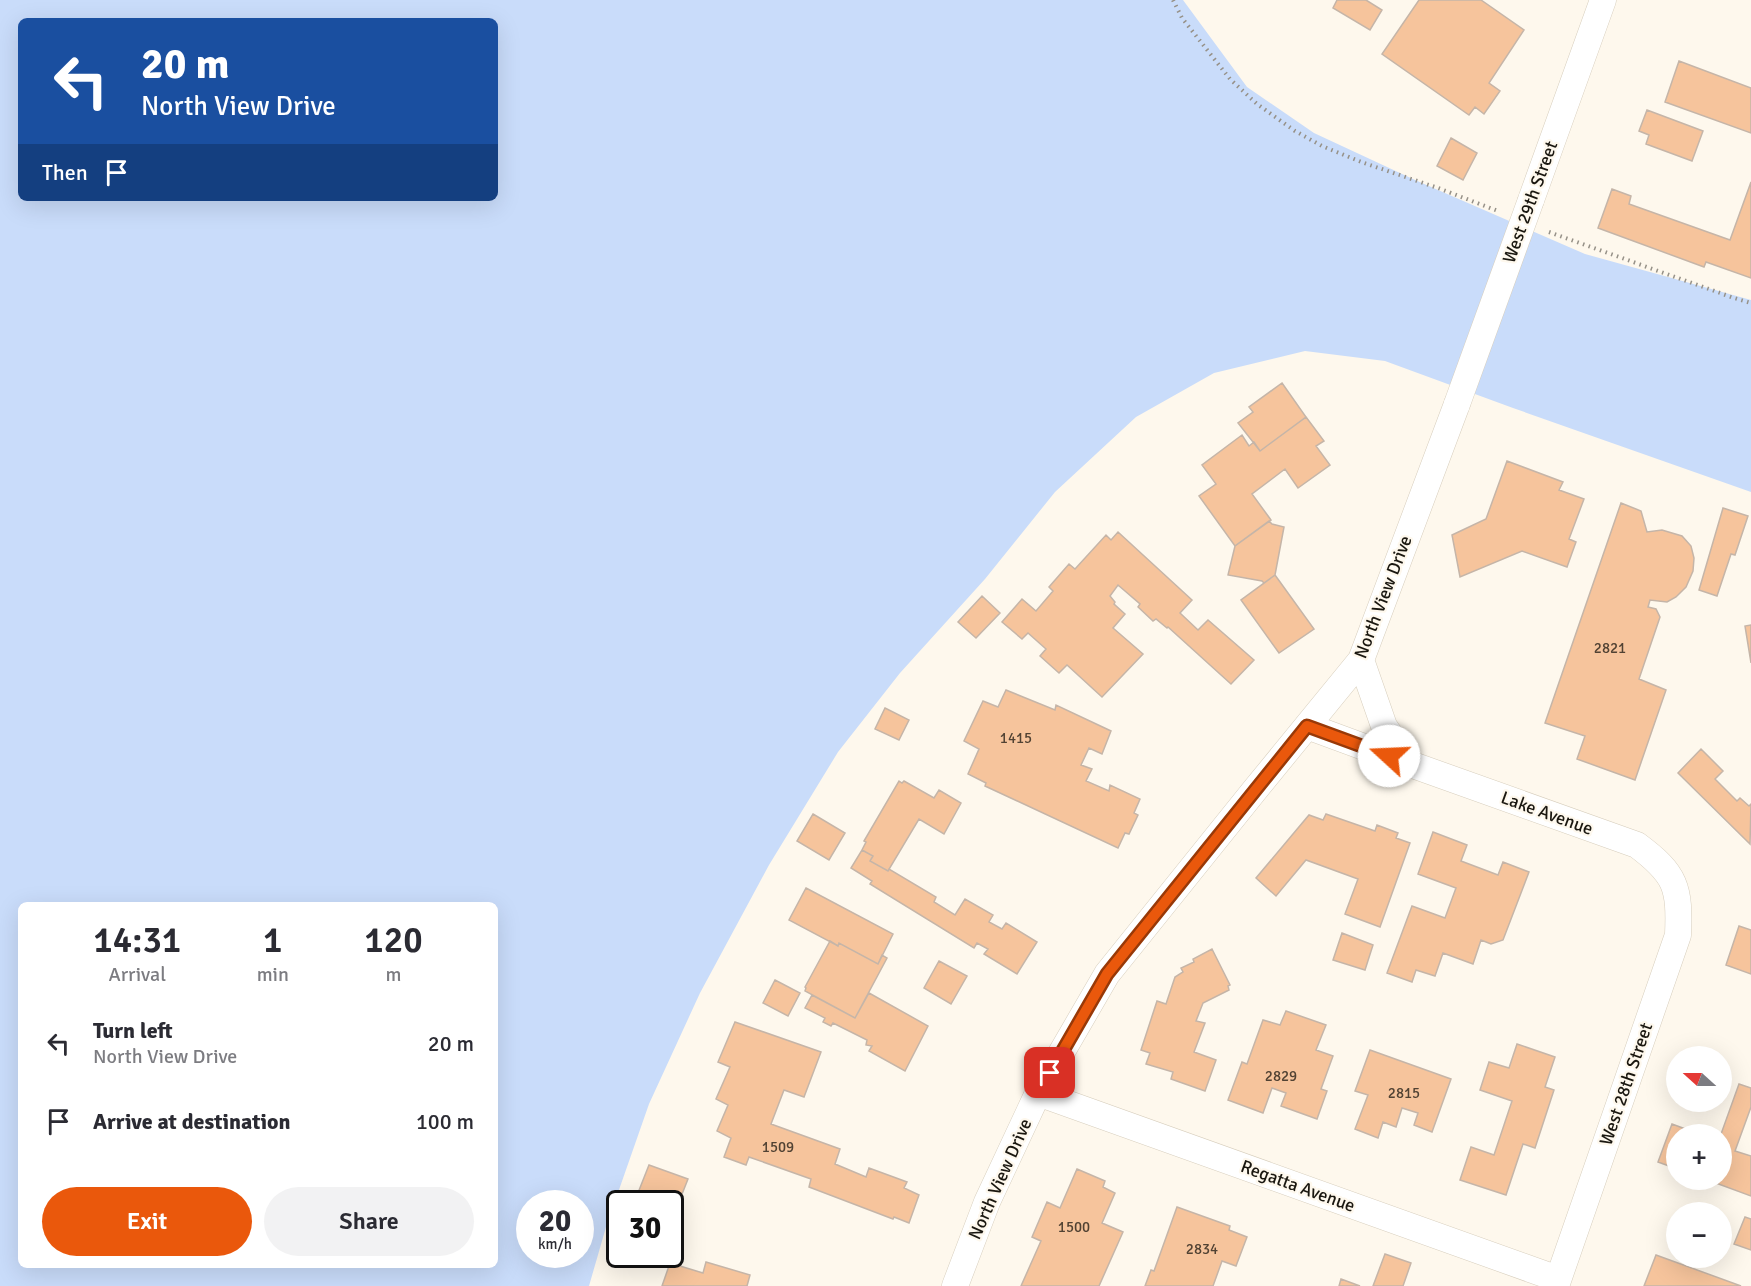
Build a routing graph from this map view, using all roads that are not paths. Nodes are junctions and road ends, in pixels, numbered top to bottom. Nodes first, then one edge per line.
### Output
1 (1603, 0) edge
2 (1457, 404) joint
3 (1361, 660) junction
4 (1307, 726) junction
5 (1410, 764) junction
6 (1673, 880) joint
7 (1038, 1093) junction
8 (1557, 1282) edge
9 (955, 1286) edge

1 - 2 street, West 29th Street, bridge
2 - 3 street, North View Drive
3 - 4 street, North View Drive
3 - 5 street
4 - 5 street, Lake Avenue
4 - 7 street, North View Drive
5 - 6 street, Lake Avenue
6 - 8 street, West 28th Street
7 - 8 street, Regatta Avenue
7 - 9 street, North View Drive

